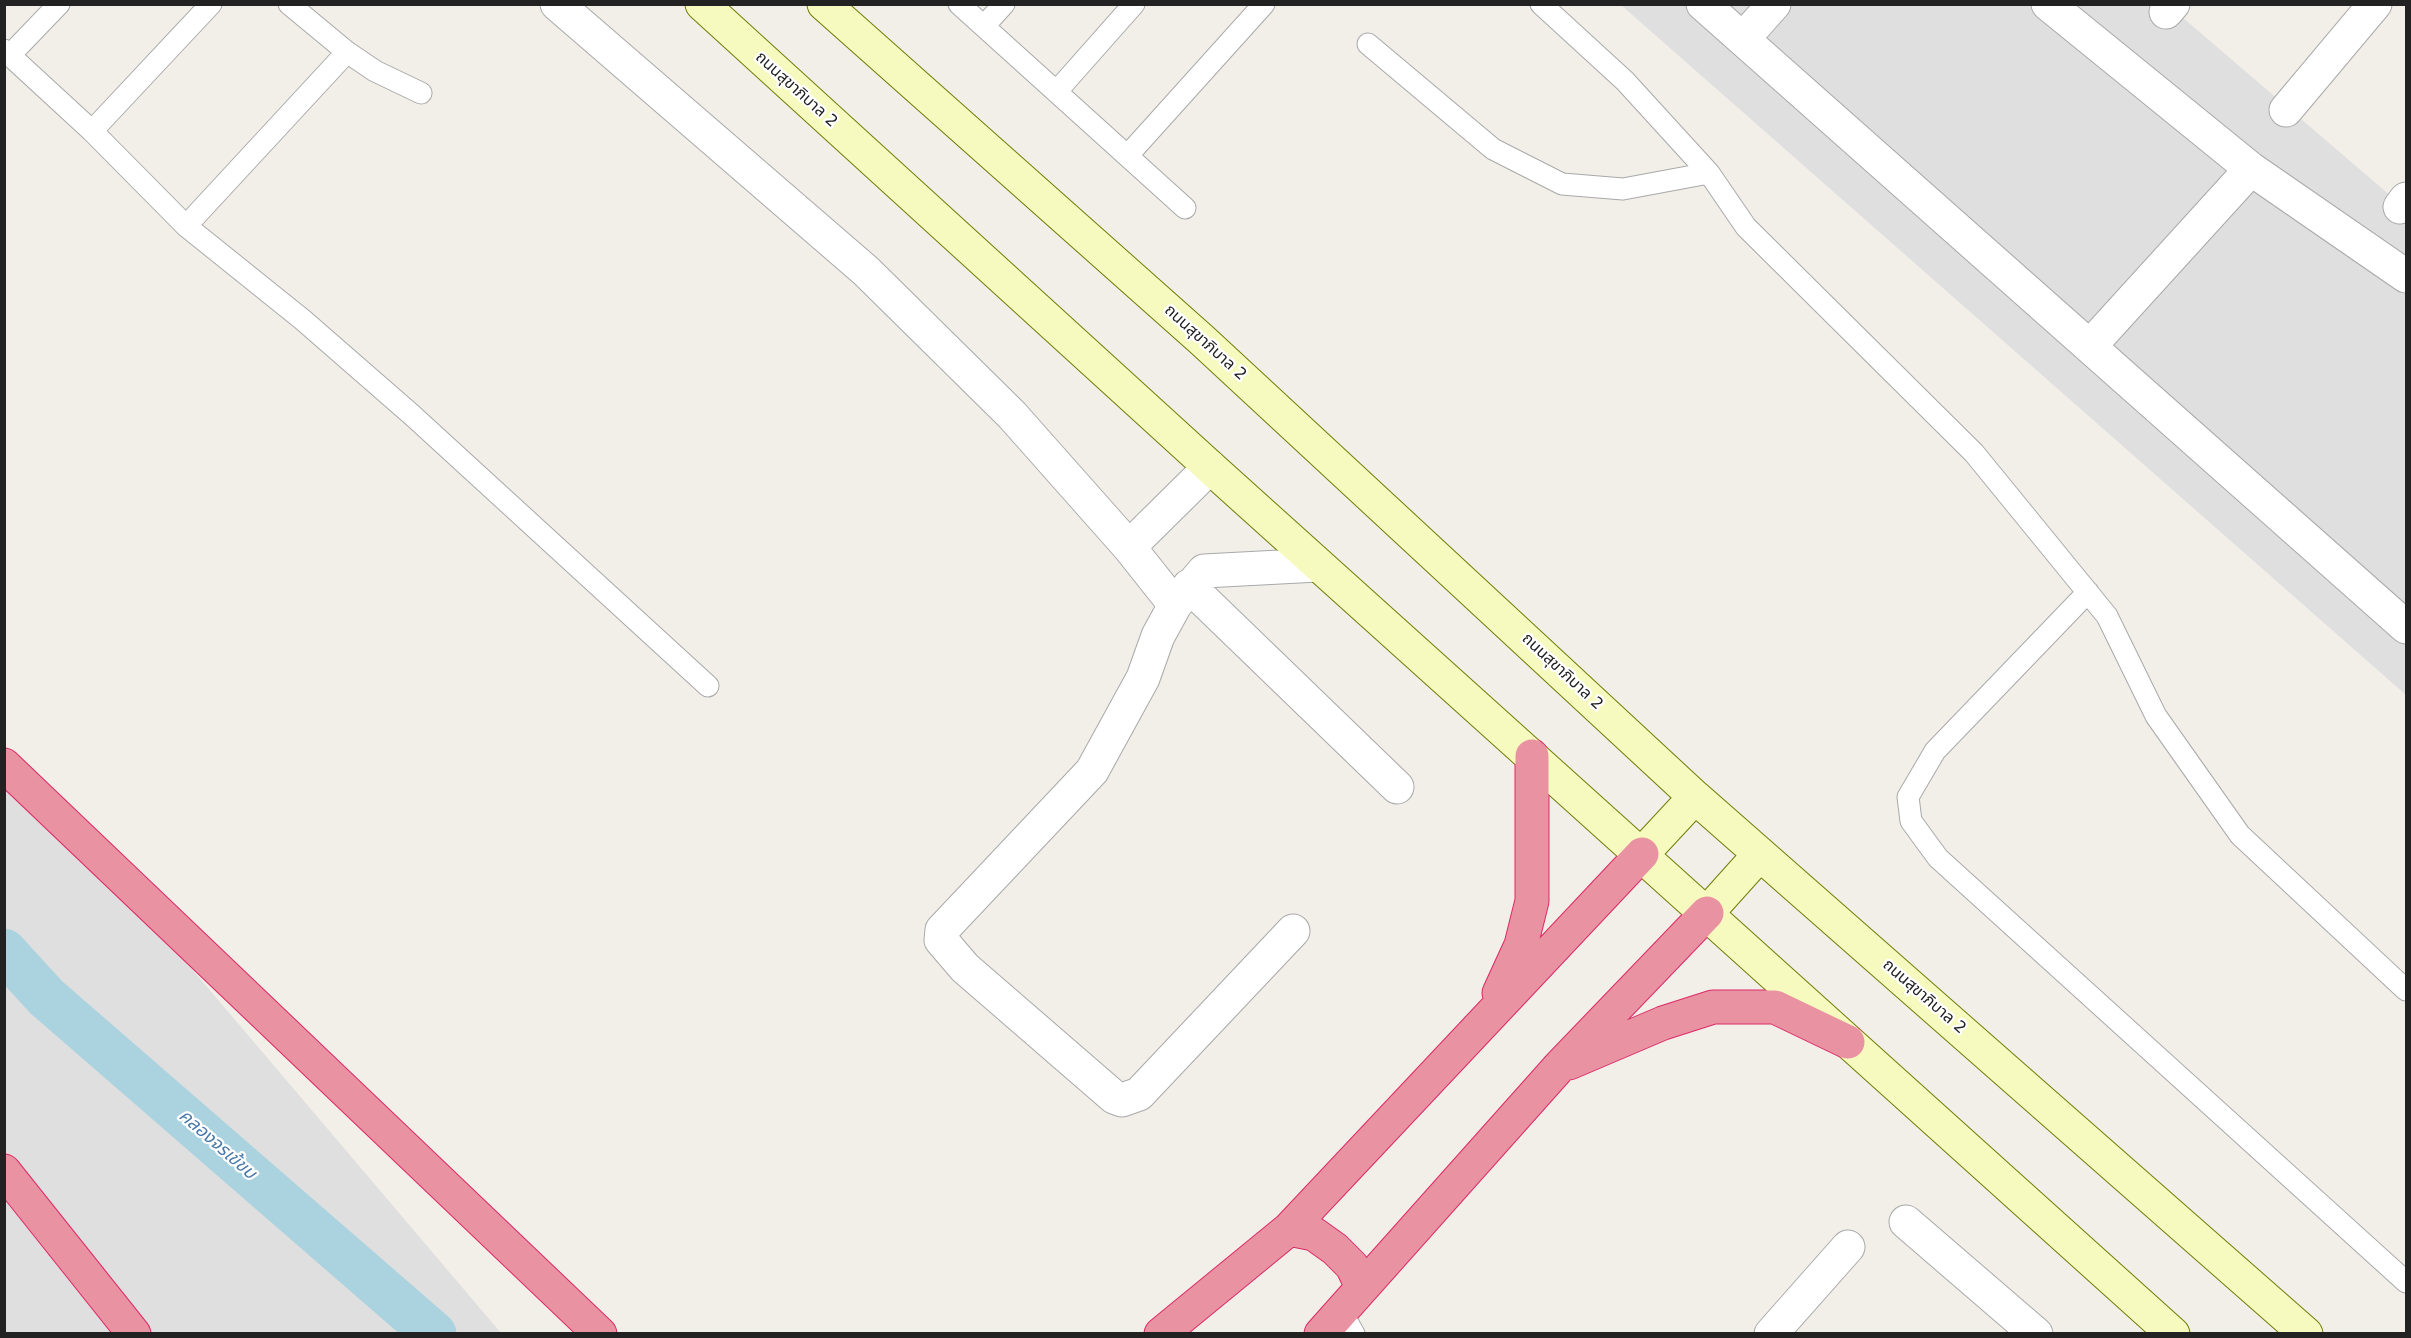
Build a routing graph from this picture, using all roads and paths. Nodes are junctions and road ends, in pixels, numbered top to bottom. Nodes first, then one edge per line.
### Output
1 (59, 4) edge
2 (211, 4) edge
3 (289, 4) edge
4 (557, 4) edge
5 (702, 4) edge
6 (824, 4) edge
7 (959, 4) edge
8 (1004, 4) edge
9 (1134, 4) edge
10 (1264, 4) edge
11 (1541, 4) edge
12 (1703, 4) edge
13 (1774, 4) edge
14 (2048, 4) edge
15 (2375, 4) edge
16 (984, 26) junction
17 (1743, 39) junction
18 (1368, 44) dead end
19 (7, 52) edge
20 (346, 52) junction
21 (1057, 91) junction
22 (421, 93) dead end
23 (2286, 110) dead end
24 (92, 131) junction
25 (1128, 155) junction
26 (2251, 169) junction
27 (1709, 173) junction
28 (1185, 208) dead end
29 (186, 225) junction
30 (2406, 276) edge
31 (2090, 346) junction
32 (1210, 467) junction
33 (1129, 547) junction
34 (1318, 565) junction
35 (2088, 592) junction
36 (1182, 596) junction
37 (2406, 627) edge
38 (708, 686) dead end
39 (1532, 756) junction
40 (4, 765) edge
41 (1397, 787) dead end
42 (1695, 796) junction
43 (1642, 854) junction
44 (1761, 854) junction
45 (1707, 913) junction
46 (1293, 931) dead end
47 (2406, 990) edge
48 (1486, 1019) junction
49 (1848, 1042) junction
50 (1559, 1067) junction
51 (4, 1171) edge
52 (1906, 1222) dead end
53 (1289, 1229) junction
54 (1848, 1247) dead end
55 (2406, 1282) edge
56 (1362, 1287) junction
57 (125, 1322) edge
58 (1338, 1326) edge
59 (1772, 1333) edge
60 (600, 1334) edge
61 (1161, 1334) edge
62 (2036, 1334) edge
63 (2173, 1334) edge
64 (2306, 1334) edge

1 - 19 lane
2 - 24 lane
3 - 20 lane
4 - 33 street
5 - 32 street, ถนนสุขาภิบาล 2
6 - 42 street, ถนนสุขาภิบาล 2
7 - 16 lane
8 - 16 lane
9 - 21 lane
10 - 25 lane
11 - 27 lane
12 - 17 street
13 - 17 street
14 - 26 street
15 - 23 street
16 - 21 lane
17 - 31 street
18 - 27 lane
19 - 24 lane
20 - 22 lane
20 - 29 lane
21 - 25 lane
24 - 29 lane
25 - 28 lane
26 - 30 street
26 - 31 street
27 - 35 lane
29 - 38 lane
31 - 37 street
32 - 33 street
32 - 34 street, ถนนสุขาภิบาล 2
33 - 36 street
34 - 36 street
34 - 39 street, ถนนสุขาภิบาล 2
35 - 47 lane
35 - 55 lane
36 - 41 street
36 - 46 street
39 - 43 street, ถนนสุขาภิบาล 2
39 - 48 highway
40 - 60 highway
42 - 43 street
42 - 44 street, ถนนสุขาภิบาล 2
43 - 45 street, ถนนสุขาภิบาล 2
43 - 48 highway
44 - 45 street
44 - 64 street, ถนนสุขาภิบาล 2
45 - 49 street, ถนนสุขาภิบาล 2
45 - 50 highway
48 - 53 highway
49 - 50 highway
49 - 63 street, ถนนสุขาภิบาล 2
50 - 56 highway
51 - 57 highway
52 - 62 street
53 - 56 highway
53 - 61 highway
54 - 59 street
56 - 58 highway

